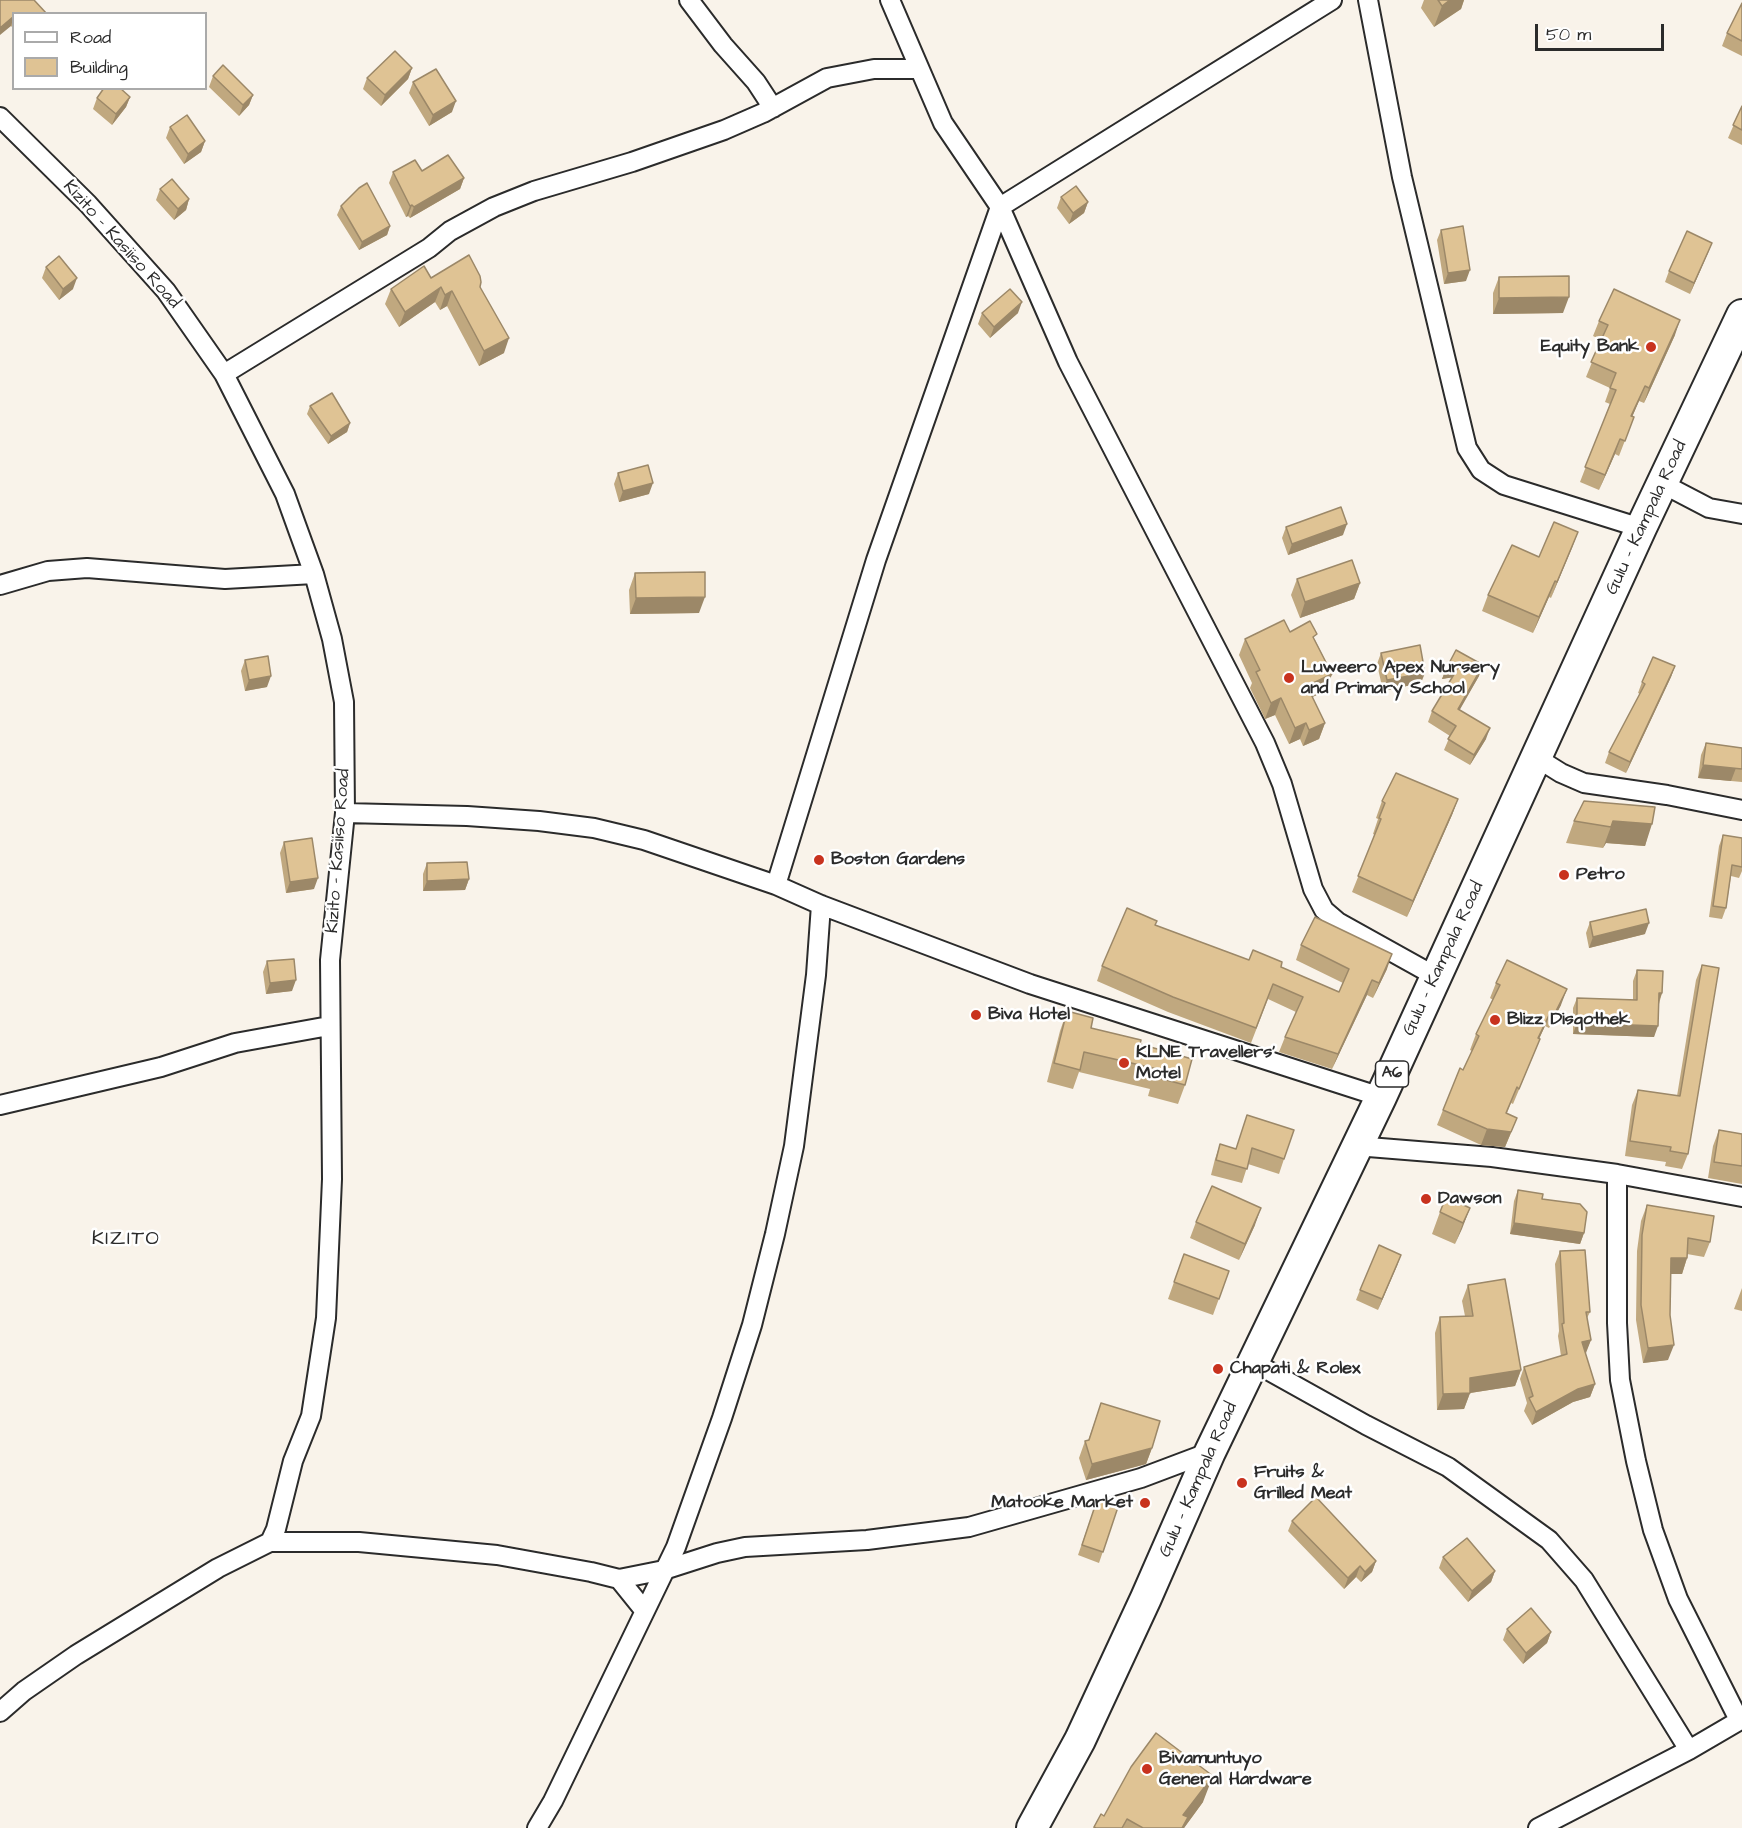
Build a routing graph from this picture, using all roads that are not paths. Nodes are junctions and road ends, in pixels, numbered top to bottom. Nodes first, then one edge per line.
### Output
1 (689, 0) edge
2 (890, 0) edge
3 (1332, 0) edge
4 (1368, 0) edge
5 (919, 69) junction
6 (773, 108) junction
7 (0, 117) edge
8 (1000, 207) junction
9 (1742, 315) edge
10 (224, 374) junction
11 (1663, 484) junction
12 (1742, 514) edge
13 (1641, 528) junction
14 (314, 574) junction
15 (0, 585) edge
16 (1536, 758) junction
17 (1742, 810) edge
18 (345, 813) junction
19 (776, 885) junction
20 (821, 905) junction
21 (1435, 976) junction
22 (329, 1026) junction
23 (1381, 1097) junction
24 (0, 1105) edge
25 (1356, 1146) junction
26 (1617, 1174) junction
27 (1742, 1197) edge
28 (1253, 1362) junction
29 (1210, 1452) junction
30 (270, 1542) junction
31 (664, 1570) junction
32 (619, 1579) junction
33 (644, 1610) junction
34 (0, 1712) edge
35 (1740, 1720) edge
36 (1689, 1750) junction
37 (537, 1828) edge
38 (1032, 1828) edge
39 (1538, 1828) edge

1 - 6 street
2 - 5 street
3 - 8 street
4 - 13 street
5 - 6 street
5 - 8 street
6 - 10 street
7 - 10 street, Kizito - Kasiiso Road
8 - 19 street
8 - 21 street
9 - 11 main road, Gulu - Kampala Road / A6
10 - 14 street, Kizito - Kasiiso Road
11 - 12 street
11 - 13 main road, Gulu - Kampala Road / A6
13 - 16 main road, Gulu - Kampala Road / A6
14 - 15 street
14 - 18 street, Kizito - Kasiiso Road
16 - 17 street
16 - 21 main road, Gulu - Kampala Road / A6
18 - 19 street
18 - 22 street, Kizito - Kasiiso Road
19 - 20 street
20 - 23 street
20 - 31 street
21 - 23 main road, Gulu - Kampala Road / A6
22 - 24 street
22 - 30 street, Kizito - Kasiiso Road
23 - 25 main road, Gulu - Kampala Road / A6
25 - 26 street
25 - 28 main road, Gulu - Kampala Road / A6
26 - 27 street
26 - 35 street
28 - 29 main road, Gulu - Kampala Road / A6
28 - 36 street
29 - 31 street
29 - 38 main road, Gulu - Kampala Road / A6
30 - 32 street
30 - 34 street
31 - 32 street
31 - 33 street
32 - 33 street
33 - 37 street
35 - 36 street
36 - 39 street

